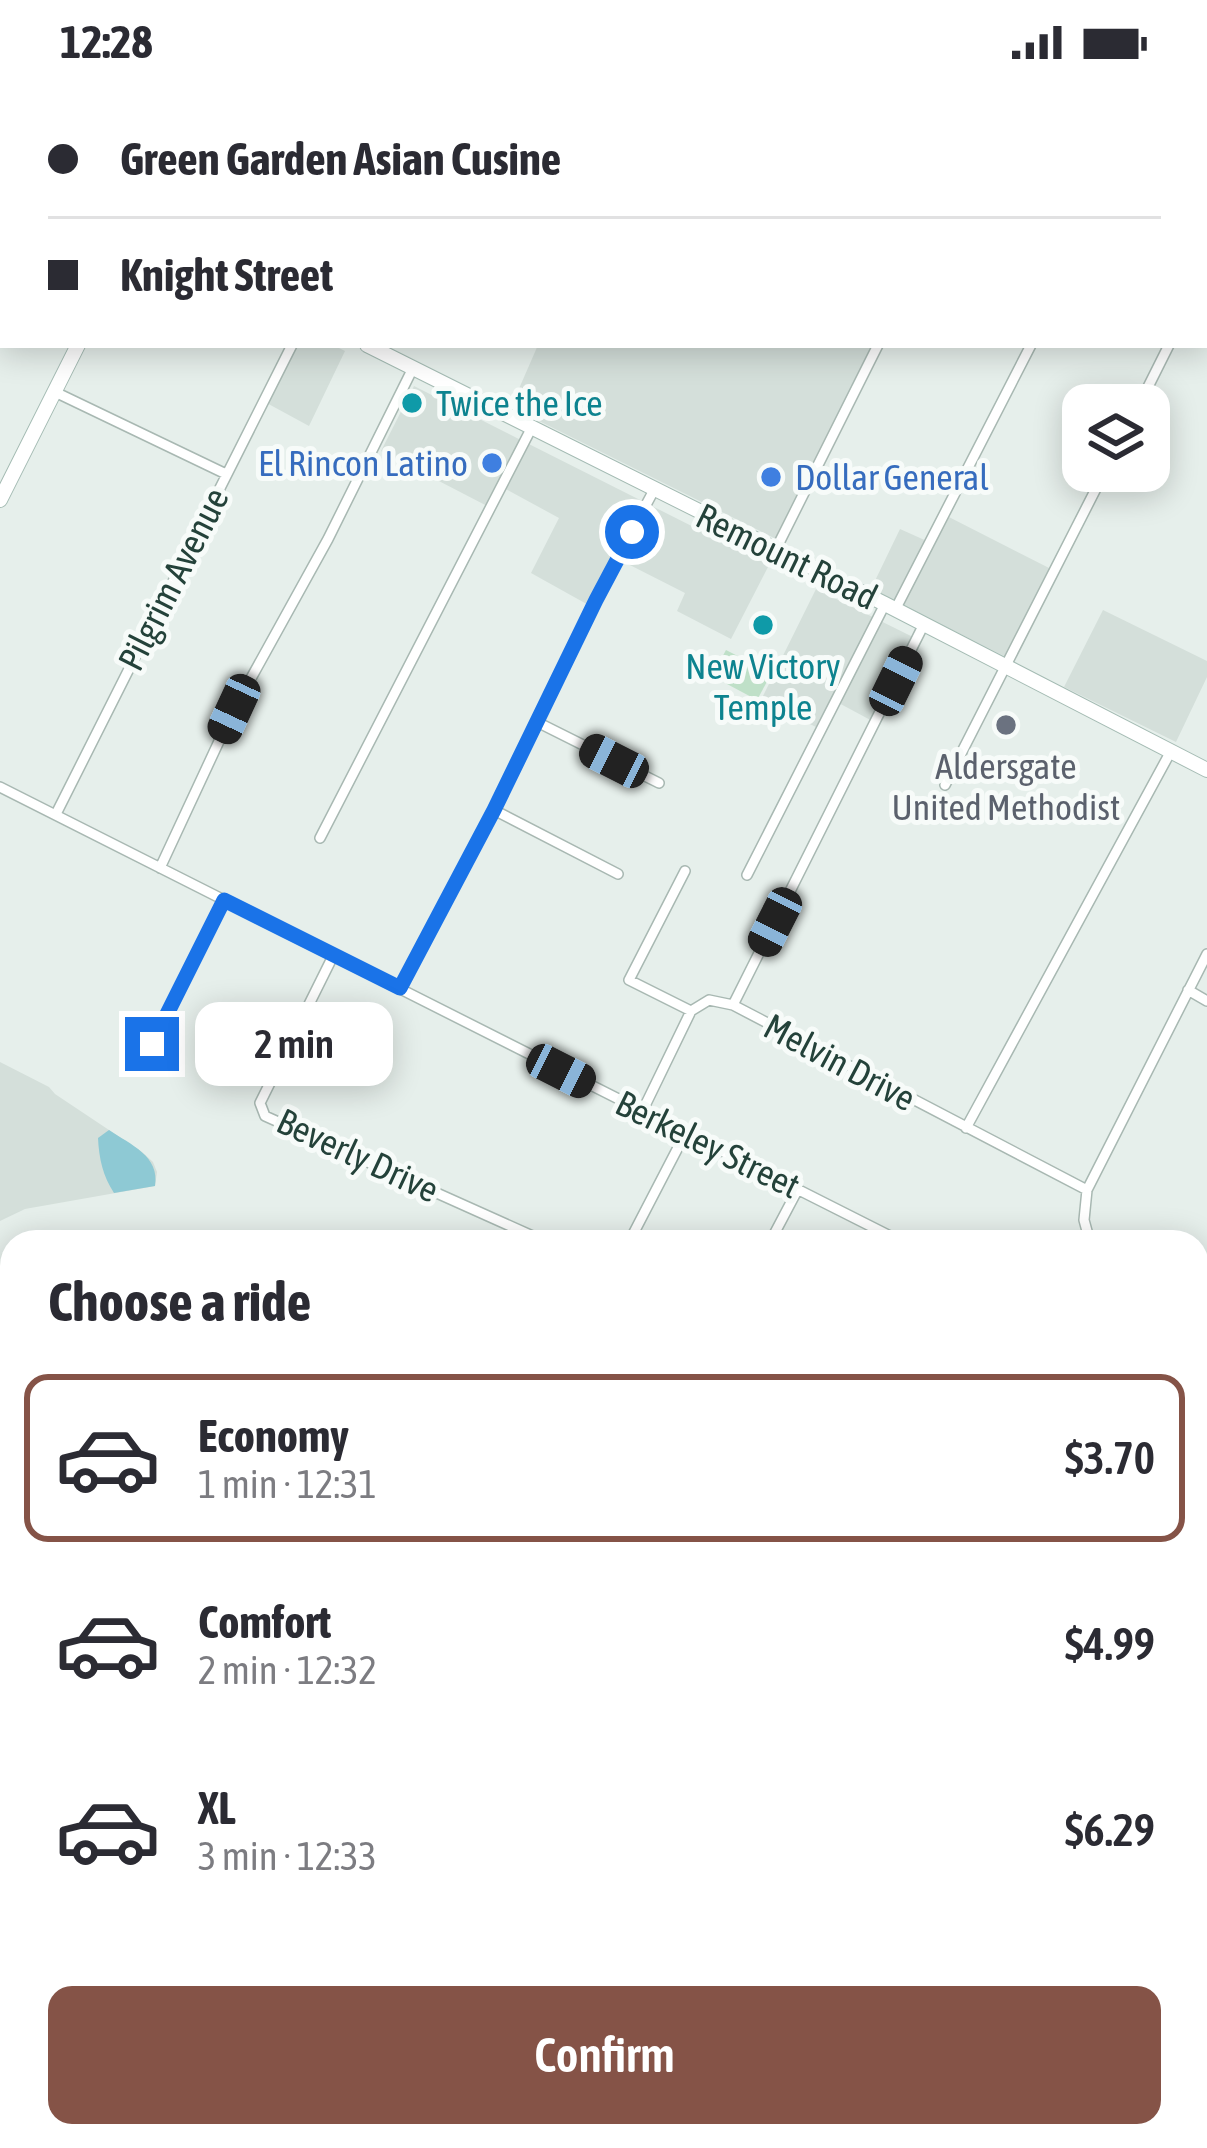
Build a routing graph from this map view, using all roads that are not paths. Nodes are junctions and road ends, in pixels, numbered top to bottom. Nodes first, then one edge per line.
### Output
1 (77, 348) edge
2 (290, 348) edge
3 (380, 348) edge
4 (877, 348) edge
5 (1029, 348) edge
6 (1167, 348) edge
7 (413, 368) junction
8 (1149, 384) edge
9 (55, 392) junction
10 (532, 428) junction
11 (226, 474) junction
12 (654, 490) junction
13 (1095, 492) edge
14 (0, 500) edge
15 (772, 549) junction
16 (890, 607) junction
17 (924, 624) junction
18 (1006, 666) junction
19 (537, 722) junction
20 (1171, 751) junction
21 (1207, 770) edge
22 (659, 783) dead end
23 (945, 785) dead end
24 (0, 787) edge
25 (494, 810) junction
26 (56, 814) junction
27 (320, 838) dead end
28 (160, 868) junction
29 (685, 871) dead end
30 (618, 874) dead end
31 (746, 874) dead end
32 (224, 900) junction
33 (334, 954) junction
34 (1207, 955) edge
35 (400, 988) junction
36 (1188, 989) junction
37 (1207, 1001) edge
38 (733, 1005) junction
39 (691, 1011) junction
40 (152, 1044) dead end
41 (642, 1112) junction
42 (966, 1128) junction
43 (686, 1134) junction
44 (798, 1189) junction
45 (1087, 1190) junction
46 (519, 1230) edge
47 (635, 1230) edge
48 (776, 1230) edge
49 (878, 1230) edge
50 (1087, 1230) edge

1 - 9 main road
2 - 11 street, Pilgrim Avenue
3 - 7 main road, Remount Road
4 - 15 street
5 - 16 street
6 - 8 street
7 - 10 main road, Remount Road
7 - 28 street
9 - 11 street
9 - 14 main road
10 - 12 main road, Remount Road
10 - 27 street
11 - 26 street, Pilgrim Avenue
12 - 15 main road, Remount Road
12 - 19 street
13 - 18 street
15 - 16 main road, Remount Road
16 - 17 main road, Remount Road
16 - 31 street
17 - 18 main road, Remount Road
17 - 38 street
18 - 20 main road, Remount Road
18 - 23 street
19 - 22 street
19 - 25 street
20 - 21 main road, Remount Road
20 - 42 street
24 - 26 street, Berkeley Street
25 - 30 street
25 - 35 street
26 - 28 street, Berkeley Street
28 - 32 street, Berkeley Street
29 - 39 street
32 - 33 street, Berkeley Street
32 - 40 street
33 - 35 street, Berkeley Street
33 - 46 street, Beverly Drive
34 - 36 street
35 - 41 street, Berkeley Street
36 - 37 street
36 - 45 street
38 - 39 street, Melvin Drive
38 - 42 street, Melvin Drive
39 - 41 street
41 - 43 street, Berkeley Street
42 - 45 street, Melvin Drive
43 - 44 street, Berkeley Street
43 - 47 street
44 - 48 street
44 - 49 street, Berkeley Street
45 - 50 street

